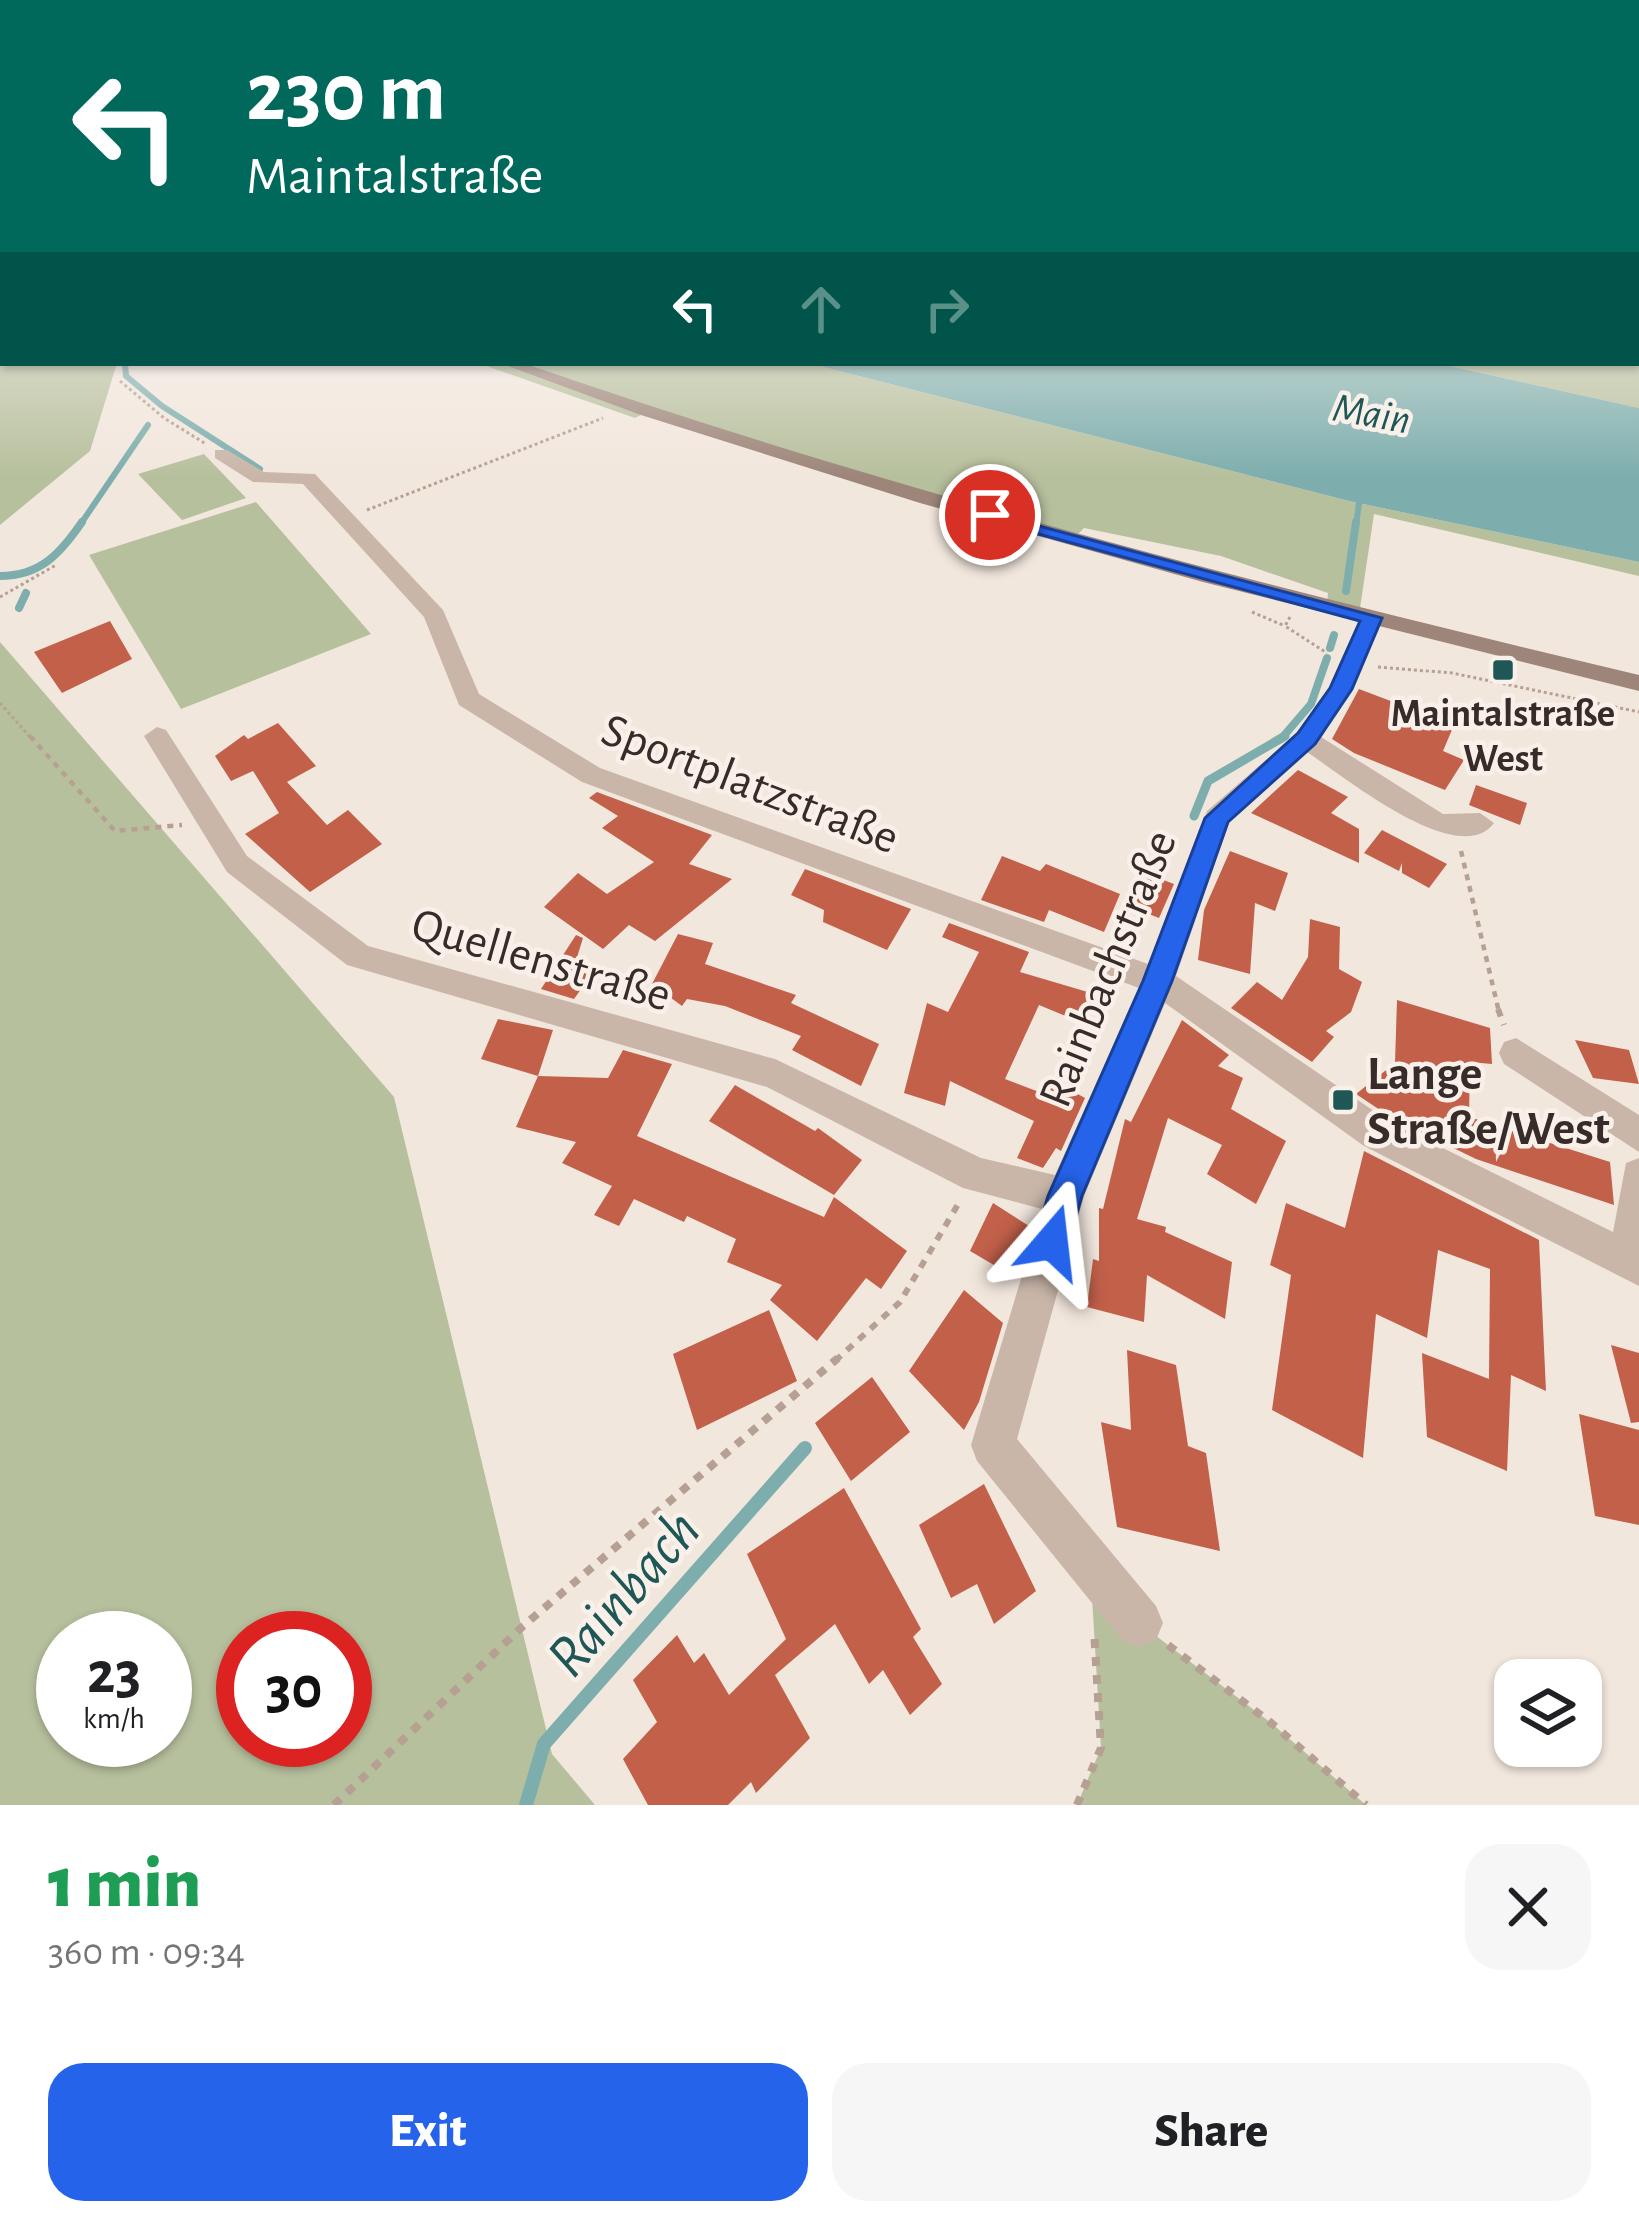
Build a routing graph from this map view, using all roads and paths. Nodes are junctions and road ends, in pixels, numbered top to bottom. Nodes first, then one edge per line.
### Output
1 (516, 366) edge
2 (120, 381) dead end
3 (617, 412) dead end
4 (221, 454) joint
5 (345, 518) junction
6 (56, 565) dead end
7 (0, 596) edge
8 (1371, 618) junction
9 (1352, 661) junction
10 (1639, 683) edge
11 (0, 703) edge
12 (1639, 712) edge
13 (158, 736) dead end
14 (1306, 739) junction
15 (212, 823) junction
16 (1480, 823) dead end
17 (1438, 824) junction
18 (1158, 981) junction
19 (1516, 1053) joint
20 (1639, 1135) edge
21 (976, 1175) junction
22 (1639, 1176) edge
23 (1065, 1196) junction
24 (1634, 1264) edge
25 (1090, 1563) junction
26 (1139, 1623) joint
27 (334, 1805) edge
28 (1077, 1805) edge
29 (1366, 1805) edge

1 - 8 main road
2 - 4 path
3 - 5 path
4 - 5 street, Sportplatzstraße
5 - 18 street, Sportplatzstraße
6 - 7 path
8 - 9 street, Rainbachstraße
8 - 10 main road
9 - 12 path
9 - 14 street, Rainbachstraße
11 - 15 path
13 - 15 street, Quellenstraße
14 - 17 street
14 - 18 street, Rainbachstraße
15 - 21 street, Quellenstraße
16 - 17 street
17 - 19 path
18 - 23 street, Rainbachstraße
18 - 24 street, Sportplatzstraße
19 - 20 street
21 - 23 street, Quellenstraße
21 - 27 path
22 - 24 street
23 - 25 street
25 - 26 street
25 - 28 path
26 - 29 path

